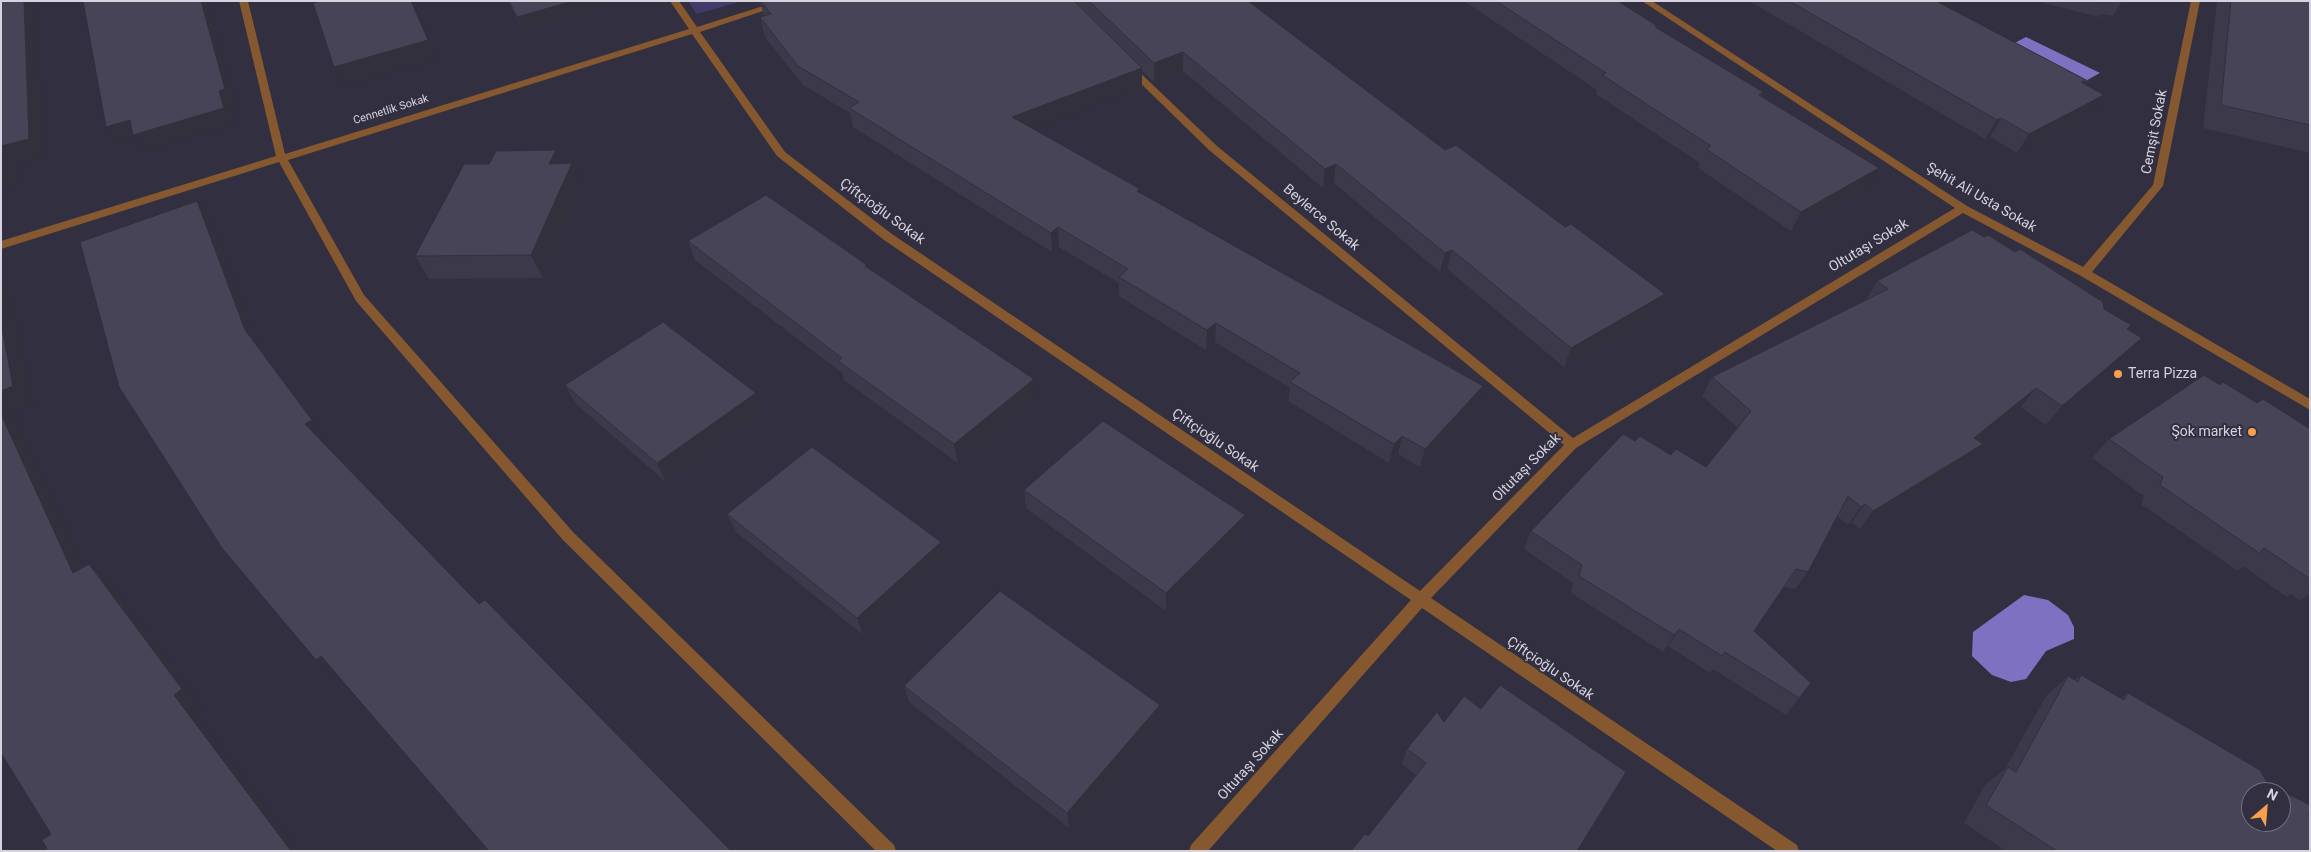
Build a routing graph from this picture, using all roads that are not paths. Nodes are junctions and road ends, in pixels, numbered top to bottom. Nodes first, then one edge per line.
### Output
1 (243, 1) edge
2 (674, 1) edge
3 (789, 1) edge
4 (1646, 1) edge
5 (2196, 1) edge
6 (695, 30) junction
7 (1124, 61) edge
8 (281, 157) junction
9 (1963, 208) junction
10 (1, 245) edge
11 (2085, 273) junction
12 (2310, 405) edge
13 (1572, 446) junction
14 (1421, 599) junction
15 (888, 851) edge
16 (1197, 851) edge
17 (1791, 851) edge

1 - 8 street
2 - 6 street, Çiftçioğlu Sokak
3 - 6 street, Cennetlik Sokak
4 - 9 street, Şehit Ali Usta Sokak
5 - 11 street, Cemşit Sokak
6 - 8 street, Cennetlik Sokak
6 - 14 street, Çiftçioğlu Sokak
7 - 13 street, Beylerce Sokak
8 - 10 street, Cennetlik Sokak
8 - 15 street
9 - 11 street, Şehit Ali Usta Sokak
9 - 13 street, Oltutaşı Sokak
11 - 12 street, Şehit Ali Usta Sokak
13 - 14 street, Oltutaşı Sokak
14 - 16 street, Oltutaşı Sokak
14 - 17 street, Çiftçioğlu Sokak

